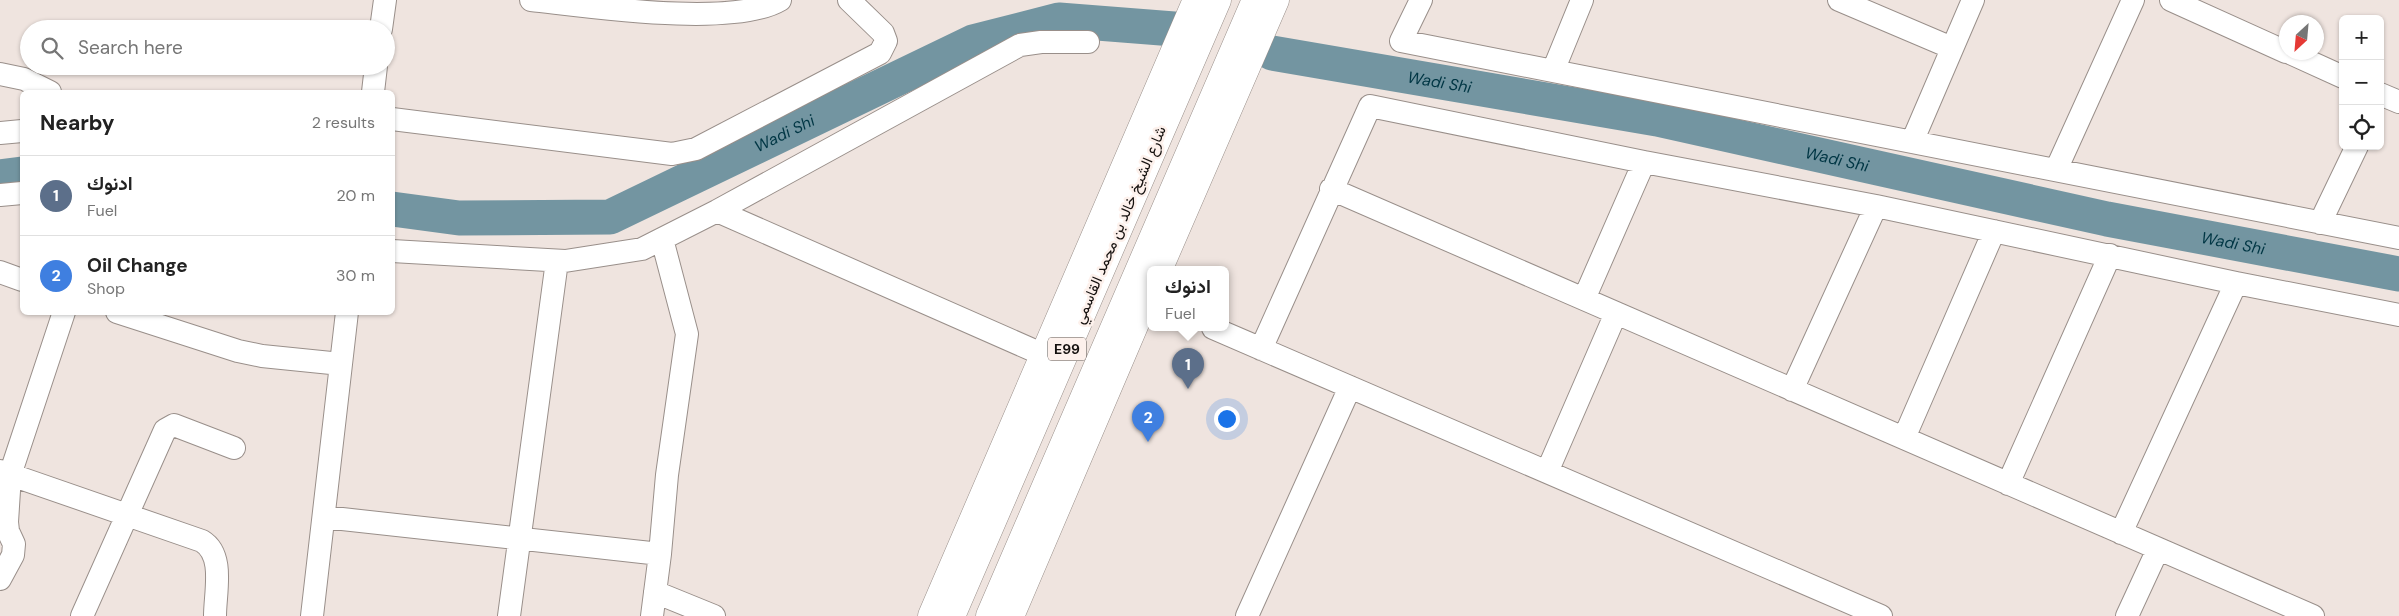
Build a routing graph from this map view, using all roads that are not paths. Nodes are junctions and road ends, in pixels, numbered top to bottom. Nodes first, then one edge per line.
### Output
1 (384, 0) edge
2 (531, 0) edge
3 (780, 0) edge
4 (849, 0) edge
5 (1197, 0) edge
6 (1217, 0) edge
7 (1421, 0) edge
8 (1582, 0) edge
9 (1839, 0) edge
10 (1973, 0) edge
11 (2133, 0) edge
12 (2171, 0) edge
13 (1261, 2) edge
14 (382, 20) edge
15 (1088, 42) dead end
16 (1952, 48) junction
17 (2279, 48) edge
18 (2305, 60) edge
19 (1554, 71) junction
20 (0, 74) edge
21 (375, 75) edge
22 (2339, 75) edge
23 (46, 90) edge
24 (373, 90) edge
25 (395, 119) edge
26 (20, 131) edge
27 (0, 132) edge
28 (1205, 140) junction
29 (1912, 142) junction
30 (2355, 150) edge
31 (1644, 162) junction
32 (2056, 170) junction
33 (1332, 190) junction
34 (20, 193) edge
35 (0, 195) edge
36 (1876, 206) junction
37 (717, 211) junction
38 (2320, 222) junction
39 (1994, 230) junction
40 (2399, 238) edge
41 (662, 239) junction
42 (395, 251) edge
43 (1097, 255) junction
44 (2110, 255) junction
45 (557, 261) junction
46 (1151, 266) edge
47 (1160, 266) edge
48 (0, 272) edge
49 (1147, 275) edge
50 (20, 279) edge
51 (2236, 283) junction
52 (1584, 299) junction
53 (1147, 308) edge
54 (1616, 313) junction
55 (63, 315) edge
56 (126, 315) edge
57 (347, 315) edge
58 (2399, 315) edge
59 (1142, 325) edge
60 (1220, 331) edge
61 (1261, 349) junction
62 (1044, 355) junction
63 (341, 364) junction
64 (1350, 387) junction
65 (1792, 390) junction
66 (1904, 438) junction
67 (234, 448) dead end
68 (1547, 472) junction
69 (5, 473) edge
70 (2008, 484) junction
71 (126, 515) junction
72 (324, 517) junction
73 (2121, 533) junction
74 (519, 539) junction
75 (2158, 549) junction
76 (660, 554) junction
77 (1019, 573) junction
78 (0, 579) edge
79 (655, 592) junction
80 (1878, 615) edge
81 (82, 616) edge
82 (214, 616) edge
83 (312, 616) edge
84 (509, 616) edge
85 (652, 616) edge
86 (714, 616) edge
87 (932, 616) edge
88 (951, 616) edge
89 (990, 616) edge
90 (1010, 616) edge
91 (1247, 616) edge
92 (2127, 616) edge
93 (2313, 616) edge

1 - 14 street
2 - 3 street
4 - 25 street
5 - 43 main road
6 - 43 main road, شارع الشيخ خالد بن محمد القاسمي / E99
7 - 19 street
8 - 19 street
9 - 16 street
10 - 16 street
11 - 32 street
12 - 17 street
13 - 28 main road
13 - 28 main road, E99
15 - 37 street
16 - 29 street
18 - 22 street
19 - 29 street
20 - 23 street
21 - 24 street
26 - 27 street
28 - 46 main road, E99
28 - 47 main road
29 - 32 street
30 - 38 street
31 - 33 street
31 - 36 street
31 - 52 street
32 - 38 street
33 - 52 street
33 - 61 street
34 - 35 street
36 - 39 street
36 - 65 street
37 - 41 street
37 - 62 street
38 - 40 street
39 - 44 street
39 - 66 street
41 - 45 street
41 - 76 street
42 - 45 street
43 - 62 main road
43 - 88 main road, شارع الشيخ خالد بن محمد القاسمي / E99
44 - 51 street
44 - 70 street
45 - 74 street
48 - 50 street
49 - 77 main road, E99
51 - 58 street
51 - 73 street
52 - 54 street
53 - 59 main road
54 - 65 street
54 - 68 street
55 - 69 street
56 - 63 street
57 - 63 street
59 - 77 main road
60 - 61 street
61 - 64 street
62 - 87 main road
63 - 72 street
64 - 68 street
64 - 91 street
65 - 66 street
66 - 70 street
67 - 71 street
68 - 80 street
69 - 71 street
69 - 78 street
70 - 73 street
71 - 81 street
71 - 82 street
72 - 74 street
72 - 83 street
73 - 75 street
74 - 76 street
74 - 84 street
75 - 92 street
75 - 93 street
76 - 79 street
77 - 89 main road, E99
77 - 90 main road
79 - 85 street
79 - 86 street

